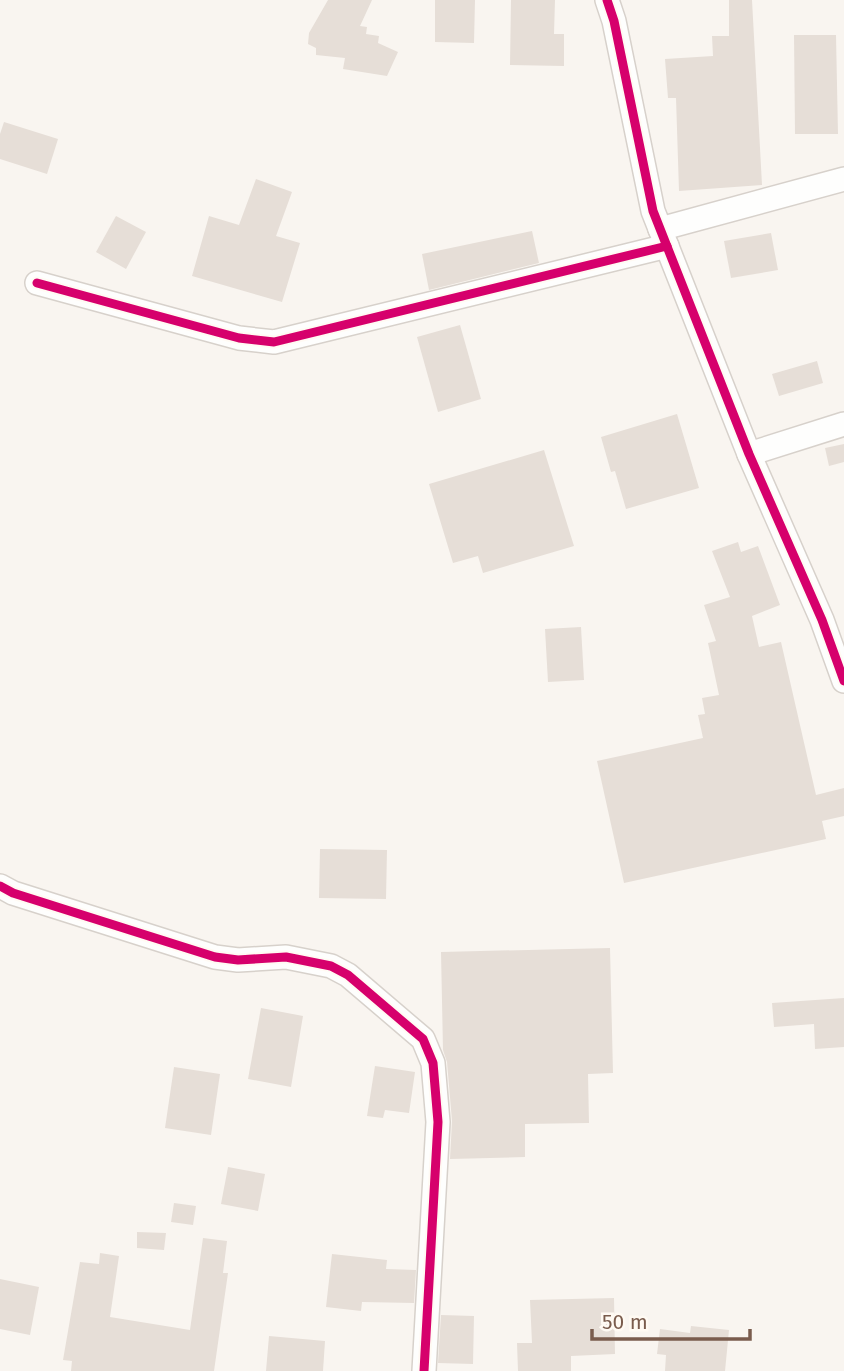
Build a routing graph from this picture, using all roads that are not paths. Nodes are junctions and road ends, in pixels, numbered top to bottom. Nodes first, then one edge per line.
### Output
1 (607, 0) edge
2 (844, 179) edge
3 (664, 237) junction
4 (37, 283) dead end
5 (844, 424) edge
6 (749, 454) junction
7 (844, 681) edge
8 (0, 886) edge
9 (424, 1371) edge

1 - 3 street
2 - 3 street
3 - 4 street
3 - 6 street
5 - 6 street
6 - 7 street
8 - 9 street

